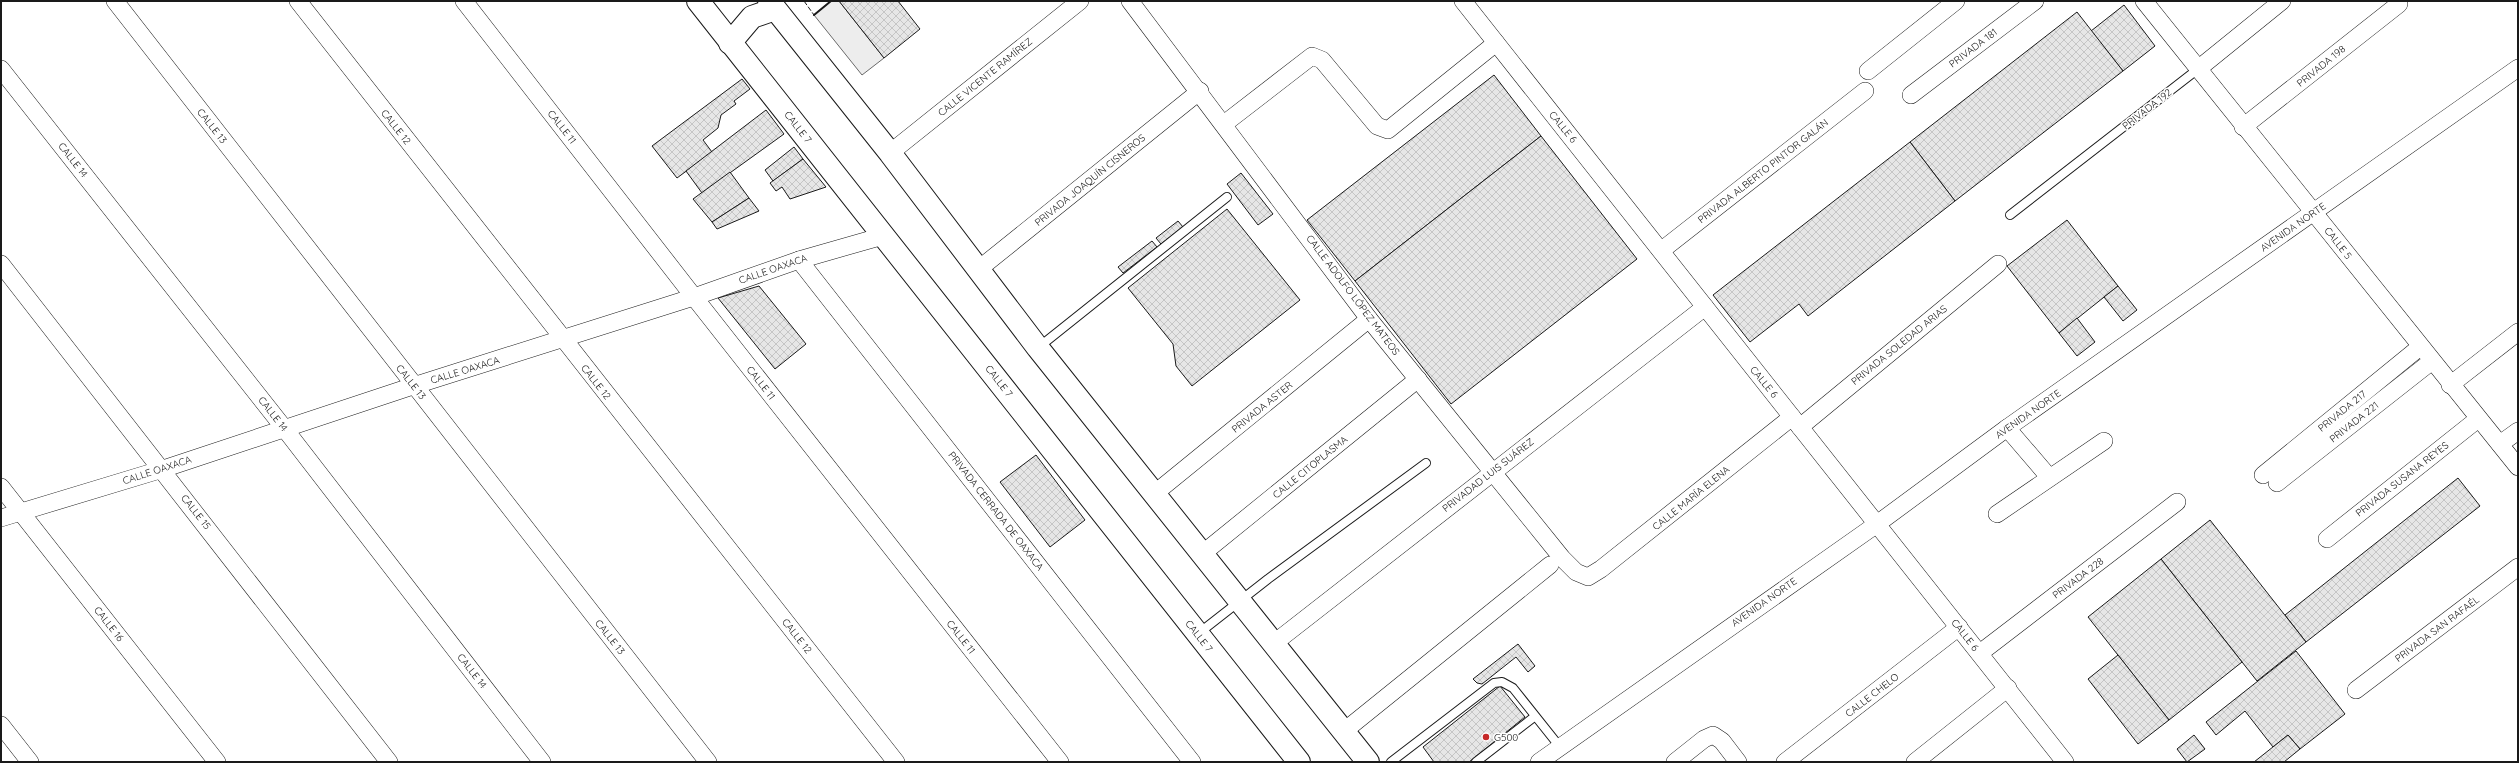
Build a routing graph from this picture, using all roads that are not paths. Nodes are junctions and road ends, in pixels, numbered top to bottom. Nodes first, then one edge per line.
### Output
1 (115, 1) edge
2 (298, 1) edge
3 (464, 1) edge
4 (698, 1) edge
5 (1080, 1) edge
6 (1130, 1) edge
7 (1463, 1) edge
8 (1956, 1) edge
9 (2035, 1) edge
10 (2144, 1) edge
11 (2282, 1) edge
12 (771, 3) edge
13 (2399, 4) dead end
14 (730, 43) junction
15 (1496, 43) junction
16 (2518, 68) edge
17 (1, 69) edge
18 (2198, 69) junction
19 (1868, 71) dead end
20 (1200, 91) junction
21 (1865, 91) dead end
22 (1911, 95) dead end
23 (1224, 124) junction
24 (2243, 127) junction
25 (890, 153) junction
26 (1227, 197) dead end
27 (2314, 212) junction
28 (2010, 215) dead end
29 (883, 236) junction
30 (1662, 250) junction
31 (799, 260) junction
32 (1, 264) edge
33 (1998, 264) dead end
34 (979, 269) junction
35 (694, 297) junction
36 (1705, 308) junction
37 (1369, 319) junction
38 (2518, 332) edge
39 (563, 339) junction
40 (2420, 347) junction
41 (1038, 348) junction
42 (2432, 361) junction
43 (1418, 379) junction
44 (2450, 385) junction
45 (413, 386) junction
46 (2478, 419) junction
47 (1796, 422) junction
48 (284, 428) junction
49 (2007, 428) junction
50 (2518, 431) edge
51 (2104, 441) dead end
52 (2500, 444) junction
53 (1426, 463) dead end
54 (2518, 467) edge
55 (163, 469) junction
56 (1492, 472) junction
57 (2049, 478) junction
58 (2270, 479) joint
59 (1, 487) edge
60 (1154, 494) junction
61 (2177, 502) dead end
62 (21, 512) junction
63 (1998, 514) dead end
64 (1, 518) edge
65 (1877, 524) junction
66 (2327, 539) dead end
67 (1202, 554) junction
68 (1550, 565) dead end
69 (2518, 567) edge
70 (1588, 577) joint
71 (1240, 602) junction
72 (1960, 627) junction
73 (1198, 634) junction
74 (1273, 644) junction
75 (1980, 653) junction
76 (2008, 688) junction
77 (2356, 690) dead end
78 (1534, 717) junction
79 (1, 725) edge
80 (1343, 732) junction
81 (1560, 747) junction
82 (30, 762) edge
83 (217, 762) edge
84 (389, 762) edge
85 (542, 762) edge
86 (708, 762) edge
87 (896, 762) edge
88 (1060, 762) edge
89 (1192, 762) edge
90 (1299, 762) edge
91 (1368, 762) edge
92 (1391, 762) edge
93 (1476, 762) edge
94 (1539, 762) edge
95 (1675, 762) edge
96 (1738, 762) edge
97 (1785, 762) edge
98 (1915, 762) edge
99 (2065, 762) edge

1 - 45 street, CALLE 13
2 - 39 street, CALLE 12
3 - 35 street, CALLE 11
4 - 14 main road, CALLE 7
5 - 25 street, CALLE VICENTE RAMÍREZ
6 - 20 street, CALLE ADOLFO LÓPEZ MATEOS
7 - 15 street, CALLE 6
8 - 19 street
9 - 22 street, PRIVADA 181
10 - 18 street, CALLE 5
11 - 18 street, PRIVADA 192
12 - 14 main road
12 - 25 main road
13 - 24 street, PRIVADA 198
14 - 29 main road, CALLE 7
15 - 23 street
15 - 30 street, CALLE 6
16 - 27 street, AVENIDA NORTE
17 - 48 street, CALLE 14
18 - 24 street, CALLE 5
18 - 28 lane, PRIVADA 192
20 - 23 street, CALLE ADOLFO LÓPEZ MATEOS
20 - 34 street, PRIVADA JOAQUÍN CISNEROS
21 - 30 street, PRIVADA ALBERTO PINTOR GALÁN
23 - 37 street, CALLE ADOLFO LÓPEZ MATEOS
24 - 27 street, CALLE 5
25 - 34 main road
26 - 41 lane
27 - 40 street, CALLE 5
27 - 49 street, AVENIDA NORTE
29 - 31 street, CALLE OAXACA
29 - 73 main road, CALLE 7
30 - 36 street, CALLE 6
31 - 35 street, CALLE OAXACA
31 - 89 street, PRIVADA CERRADA DE OAXACA
32 - 55 street, CALLE 15
33 - 47 street, PRIVADA SOLEDAD ARIAS
34 - 41 main road
35 - 39 street, CALLE OAXACA
35 - 88 street, CALLE 11
36 - 47 street, CALLE 6
36 - 56 street, PRIVADAD LUIS SUÁREZ
37 - 43 street, CALLE ADOLFO LÓPEZ MATEOS
37 - 60 street, PRIVADA ASTER
38 - 44 street
39 - 45 street, CALLE OAXACA
39 - 87 street, CALLE 12
40 - 42 street, CALLE 5
40 - 58 street, PRIVADA 217
41 - 60 main road
42 - 44 street, CALLE 5
42 - 58 street, PRIVADA 221
43 - 56 street, CALLE ADOLFO LÓPEZ MATEOS
43 - 67 street, CALLE CITOPLASMA
44 - 46 street, CALLE 5
45 - 48 street, CALLE OAXACA
45 - 86 street, CALLE 13
46 - 52 street, CALLE 5
46 - 66 street, PRIVADA SUSANA REYES
47 - 65 street, CALLE 6
47 - 70 street, CALLE MARÍA ELENA
48 - 55 street, CALLE OAXACA
48 - 85 street, CALLE 14
49 - 57 street
49 - 65 street, AVENIDA NORTE
50 - 52 street
51 - 57 street
52 - 54 street, CALLE 5
53 - 71 lane
55 - 62 street, CALLE OAXACA
55 - 84 street, CALLE 15
56 - 70 street, CALLE ADOLFO LÓPEZ MATEOS
56 - 74 street, PRIVADAD LUIS SUÁREZ
57 - 63 street
59 - 62 street, CALLE 16
60 - 67 main road
61 - 75 street, PRIVADA 228
62 - 64 street, CALLE OAXACA
62 - 83 street, CALLE 16
65 - 72 street, CALLE 6
65 - 81 street, AVENIDA NORTE
67 - 71 main road
68 - 80 street
69 - 77 street, PRIVADA SAN RAFAÉL
71 - 73 lane
71 - 74 main road
72 - 75 street, CALLE 6
72 - 97 street, CALLE CHELO
73 - 90 main road, CALLE 7
74 - 80 main road
75 - 76 street, CALLE 6
76 - 98 street
76 - 99 street, CALLE 6
78 - 81 lane
78 - 92 lane
78 - 93 lane
79 - 82 street
80 - 91 main road
81 - 94 street, AVENIDA NORTE
95 - 96 street

